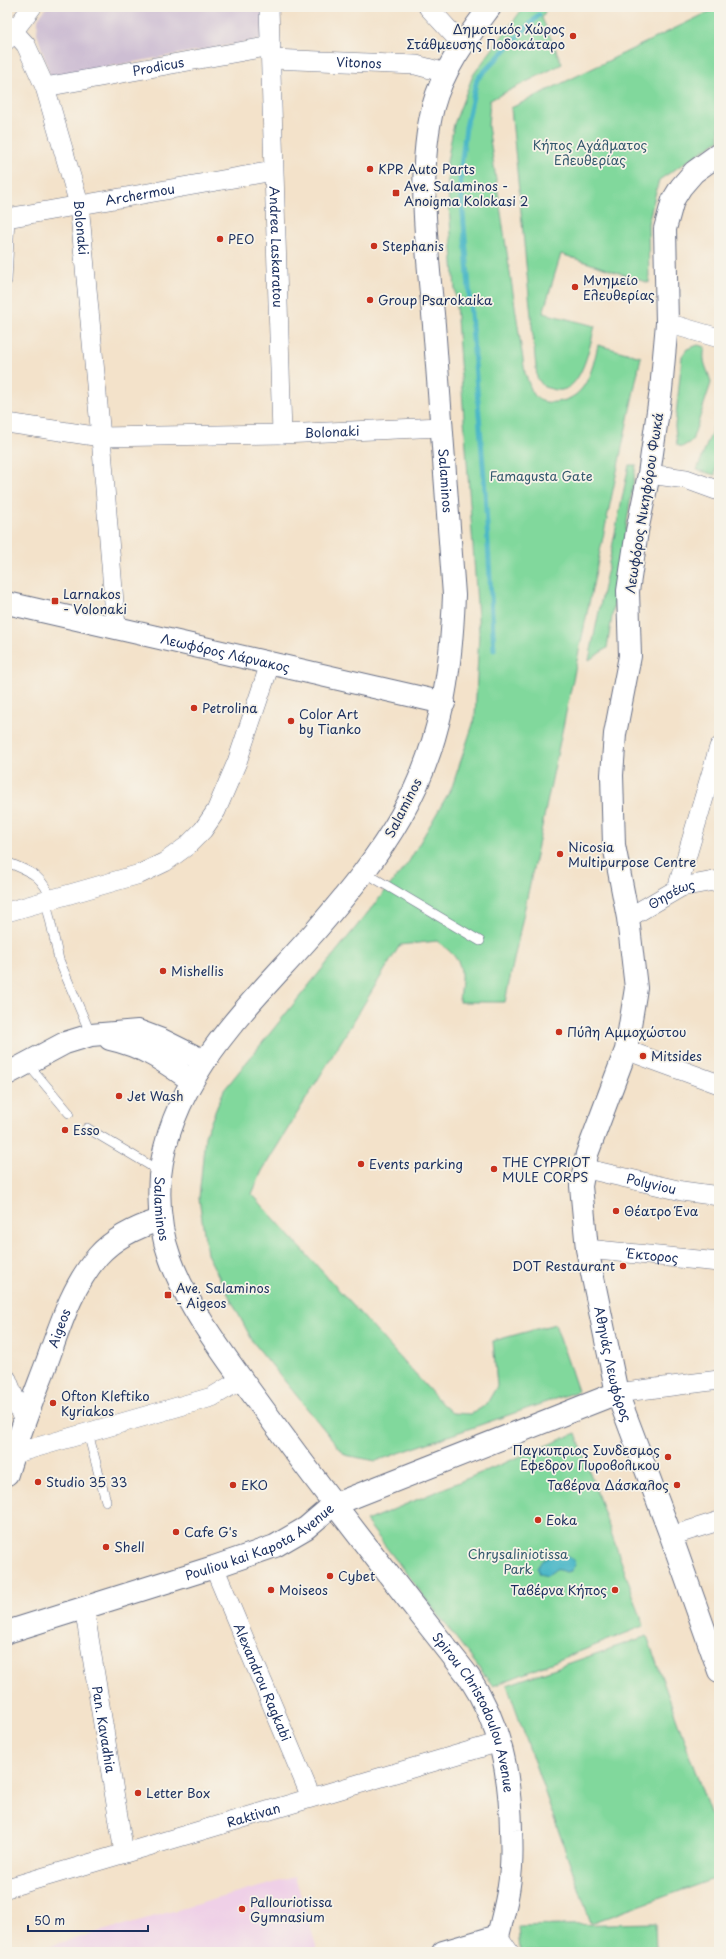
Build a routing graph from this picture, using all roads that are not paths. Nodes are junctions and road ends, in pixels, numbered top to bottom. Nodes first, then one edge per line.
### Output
1 (32, 7) edge
2 (269, 7) edge
3 (428, 7) edge
4 (490, 7) edge
5 (9, 32) edge
6 (462, 44) junction
7 (272, 53) junction
8 (446, 73) junction
9 (44, 87) junction
10 (719, 154) edge
11 (273, 171) junction
12 (79, 204) junction
13 (9, 217) edge
14 (7, 281) edge
15 (667, 323) junction
16 (719, 338) edge
17 (7, 423) edge
18 (442, 427) junction
19 (282, 434) junction
20 (101, 437) junction
21 (649, 474) junction
22 (719, 491) edge
23 (7, 603) edge
24 (116, 628) junction
25 (270, 664) junction
26 (444, 703) junction
27 (719, 746) edge
28 (7, 862) edge
29 (364, 872) junction
30 (719, 880) edge
31 (681, 887) junction
32 (49, 900) junction
33 (7, 912) edge
34 (628, 918) junction
35 (480, 941) dead end
36 (91, 1034) junction
37 (626, 1050) junction
38 (204, 1061) junction
39 (27, 1063) junction
40 (7, 1074) edge
41 (192, 1081) junction
42 (719, 1084) edge
43 (69, 1112) dead end
44 (87, 1128) dead end
45 (583, 1168) junction
46 (161, 1172) junction
47 (719, 1196) edge
48 (160, 1220) junction
49 (587, 1249) junction
50 (719, 1262) edge
51 (7, 1379) edge
52 (242, 1379) junction
53 (719, 1380) edge
54 (617, 1393) junction
55 (24, 1422) junction
56 (88, 1433) junction
57 (10, 1464) edge
58 (106, 1501) dead end
59 (334, 1505) junction
60 (719, 1521) edge
61 (671, 1536) junction
62 (214, 1567) junction
63 (84, 1607) junction
64 (7, 1632) edge
65 (713, 1632) edge
66 (719, 1671) edge
67 (500, 1742) junction
68 (311, 1798) junction
69 (124, 1853) junction
70 (7, 1888) edge
71 (503, 1944) edge
72 (443, 1952) edge

1 - 5 street
2 - 7 street, Andrea Laskaratou
3 - 6 street
4 - 6 main road, Salaminos
5 - 9 street, Bolonaki
6 - 8 main road, Salaminos
7 - 8 street, Vitonos
7 - 9 street, Prodicus
7 - 11 street, Andrea Laskaratou
8 - 18 main road, Salaminos
9 - 12 street, Bolonaki
10 - 15 main road, Λεωφόρος Νικηφόρου Φωκά
11 - 12 street, Archermou
11 - 19 street, Andrea Laskaratou
12 - 13 street, Archermou
12 - 20 street, Bolonaki
13 - 14 lane
15 - 16 street
15 - 21 main road, Λεωφόρος Νικηφόρου Φωκά
17 - 20 street, Bolonaki
18 - 19 street, Bolonaki
18 - 26 main road, Salaminos
19 - 20 street, Bolonaki
20 - 24 street, Bolonaki
21 - 22 street
21 - 34 main road, Λεωφόρος Νικηφόρου Φωκά
23 - 24 main road, Λεωφόρος Λάρνακος
24 - 25 main road, Λεωφόρος Λάρνακος
25 - 26 main road, Λεωφόρος Λάρνακος
25 - 32 street
26 - 29 main road, Salaminos
27 - 31 street
28 - 32 lane
29 - 35 lane
29 - 38 main road, Salaminos
30 - 31 street, Θησέως
31 - 34 street, Θησέως
32 - 33 street
32 - 36 lane
34 - 37 main road, Λεωφόρος Νικηφόρου Φωκά
36 - 38 main road
36 - 39 main road
36 - 41 main road
37 - 42 street
37 - 45 main road, Αθηνάς Λεωφόρος
38 - 41 main road, Salaminos
39 - 40 main road
39 - 43 lane
41 - 46 main road, Salaminos
44 - 46 lane
45 - 47 street, Polyviou
45 - 49 main road, Αθηνάς Λεωφόρος
46 - 48 main road, Salaminos
48 - 52 main road, Salaminos
48 - 55 main road, Aigeos
49 - 50 street, Έκτορος
49 - 54 main road, Αθηνάς Λεωφόρος
51 - 55 street
52 - 56 street
52 - 59 main road, Salaminos
53 - 54 street
54 - 59 main road, Pouliou kai Kapota Avenue
54 - 61 main road, Αθηνάς Λεωφόρος
55 - 57 main road, Aigeos
56 - 57 street
56 - 58 lane
59 - 62 main road, Pouliou kai Kapota Avenue
59 - 67 main road, Spirou Christodoulou Avenue
60 - 61 street
61 - 65 main road, Αθηνάς Λεωφόρος
62 - 63 main road, Pouliou kai Kapota Avenue
62 - 68 street, Alexandrou Ragkabi
63 - 64 main road, Pouliou kai Kapota Avenue
63 - 69 street, Pan. Kavadhia
65 - 66 main road, Αθηνάς Λεωφόρος
67 - 68 street, Raktivan
67 - 71 main road, Spirou Christodoulou Avenue
68 - 69 street, Raktivan
69 - 70 street, Raktivan
71 - 72 main road

